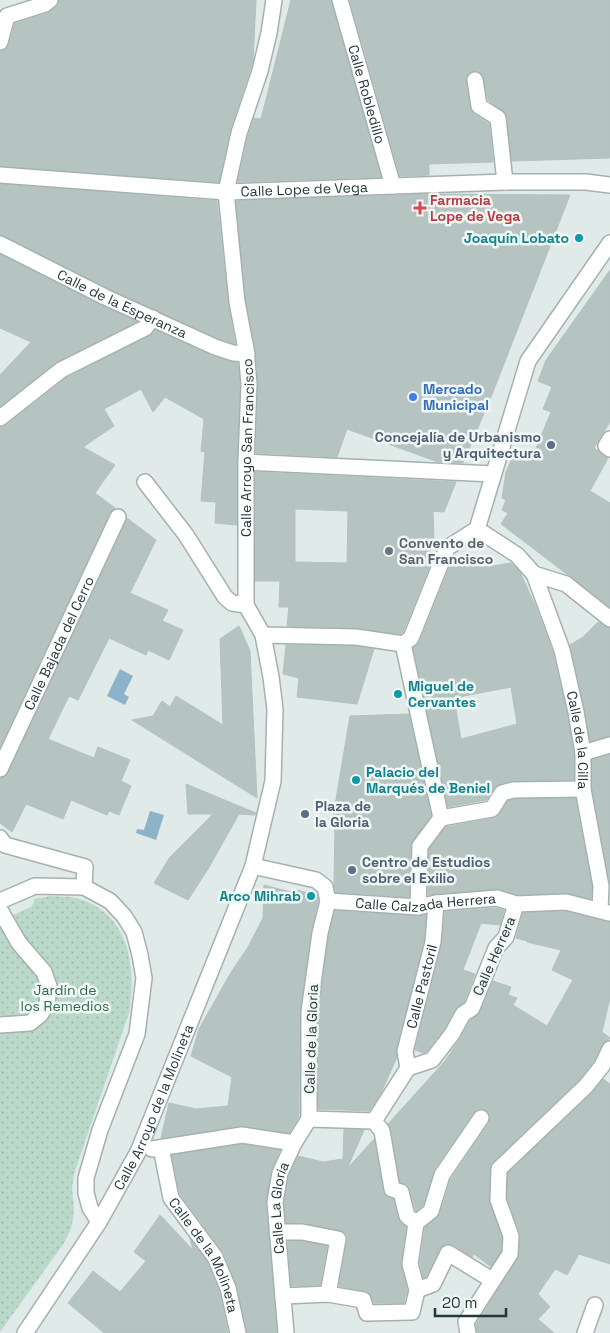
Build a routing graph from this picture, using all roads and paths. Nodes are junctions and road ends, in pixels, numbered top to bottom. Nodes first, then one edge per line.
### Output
1 (50, 0) edge
2 (274, 0) edge
3 (340, 0) edge
4 (0, 42) edge
5 (476, 80) dead end
6 (0, 175) edge
7 (505, 182) junction
8 (610, 185) edge
9 (393, 186) junction
10 (226, 192) junction
11 (610, 243) edge
12 (0, 244) edge
13 (152, 318) junction
14 (249, 350) junction
15 (0, 418) edge
16 (246, 462) junction
17 (493, 474) junction
18 (146, 482) dead end
19 (118, 517) dead end
20 (476, 529) junction
21 (534, 574) junction
22 (246, 605) junction
23 (610, 619) edge
24 (263, 635) junction
25 (403, 644) junction
26 (610, 745) edge
27 (583, 752) junction
28 (0, 769) edge
29 (583, 789) junction
30 (441, 818) junction
31 (3, 841) edge
32 (253, 866) junction
33 (84, 887) junction
34 (0, 901) edge
35 (328, 901) junction
36 (436, 903) junction
37 (516, 904) junction
38 (418, 907) junction
39 (0, 910) edge
40 (605, 912) edge
41 (0, 1025) edge
42 (610, 1049) edge
43 (408, 1068) junction
44 (481, 1118) dead end
45 (309, 1119) junction
46 (374, 1121) junction
47 (294, 1144) junction
48 (161, 1148) junction
49 (138, 1152) junction
50 (99, 1222) junction
51 (416, 1222) junction
52 (277, 1232) junction
53 (492, 1280) junction
54 (418, 1290) junction
55 (328, 1294) junction
56 (283, 1296) junction
57 (595, 1305) dead end
58 (24, 1333) edge
59 (238, 1333) edge
60 (286, 1333) edge
61 (468, 1333) edge
62 (585, 1333) edge

1 - 4 street
2 - 10 street, Calle Arroyo San Francisco
3 - 9 street, Calle Robledillo
5 - 7 street
6 - 10 street, Calle Lope de Vega
7 - 8 street, Calle Lope de Vega
7 - 9 street, Calle Lope de Vega
9 - 10 street, Calle Lope de Vega
10 - 14 street, Calle Arroyo San Francisco
11 - 17 street
12 - 13 street, Calle de la Esperanza
13 - 14 street, Calle de la Esperanza
13 - 15 street
14 - 16 street, Calle Arroyo San Francisco
16 - 17 street
16 - 22 street, Calle Arroyo San Francisco
17 - 20 street
18 - 22 street
19 - 28 street, Calle Bajada del Cerro
20 - 21 street
20 - 25 street
21 - 23 street
21 - 27 street, Calle de la Cilla
22 - 24 street, Calle Arroyo San Francisco
24 - 25 street
24 - 32 street, Calle Arroyo San Francisco
25 - 30 street
26 - 27 street
27 - 29 street, Calle de la Cilla
29 - 30 street
29 - 40 street, Calle de la Cilla
30 - 38 street
31 - 33 street
32 - 35 street
32 - 49 street, Calle Arroyo de la Molineta
33 - 34 street
33 - 50 street
35 - 38 street, Calle Calzada Herrera
35 - 45 street, Calle de la Gloria
36 - 37 street, Calle Calzada Herrera
36 - 38 street, Calle Calzada Herrera
36 - 43 street, Calle Pastoril
37 - 40 street, Calle Calzada Herrera
37 - 43 street, Calle Herrera
39 - 41 street
42 - 53 street
43 - 46 street
44 - 51 street
45 - 46 street
45 - 47 street, Calle La Gloria
46 - 51 street
47 - 48 street
47 - 52 street, Calle La Gloria
48 - 49 street
48 - 59 street, Calle de la Molineta
49 - 50 street, Calle Arroyo de la Molineta
50 - 58 street, Calle Arroyo de la Molineta
51 - 54 street
52 - 55 street
52 - 56 street, Calle La Gloria
53 - 54 street
53 - 61 street
54 - 55 street
55 - 56 street
56 - 60 street, Calle La Gloria
57 - 62 street

